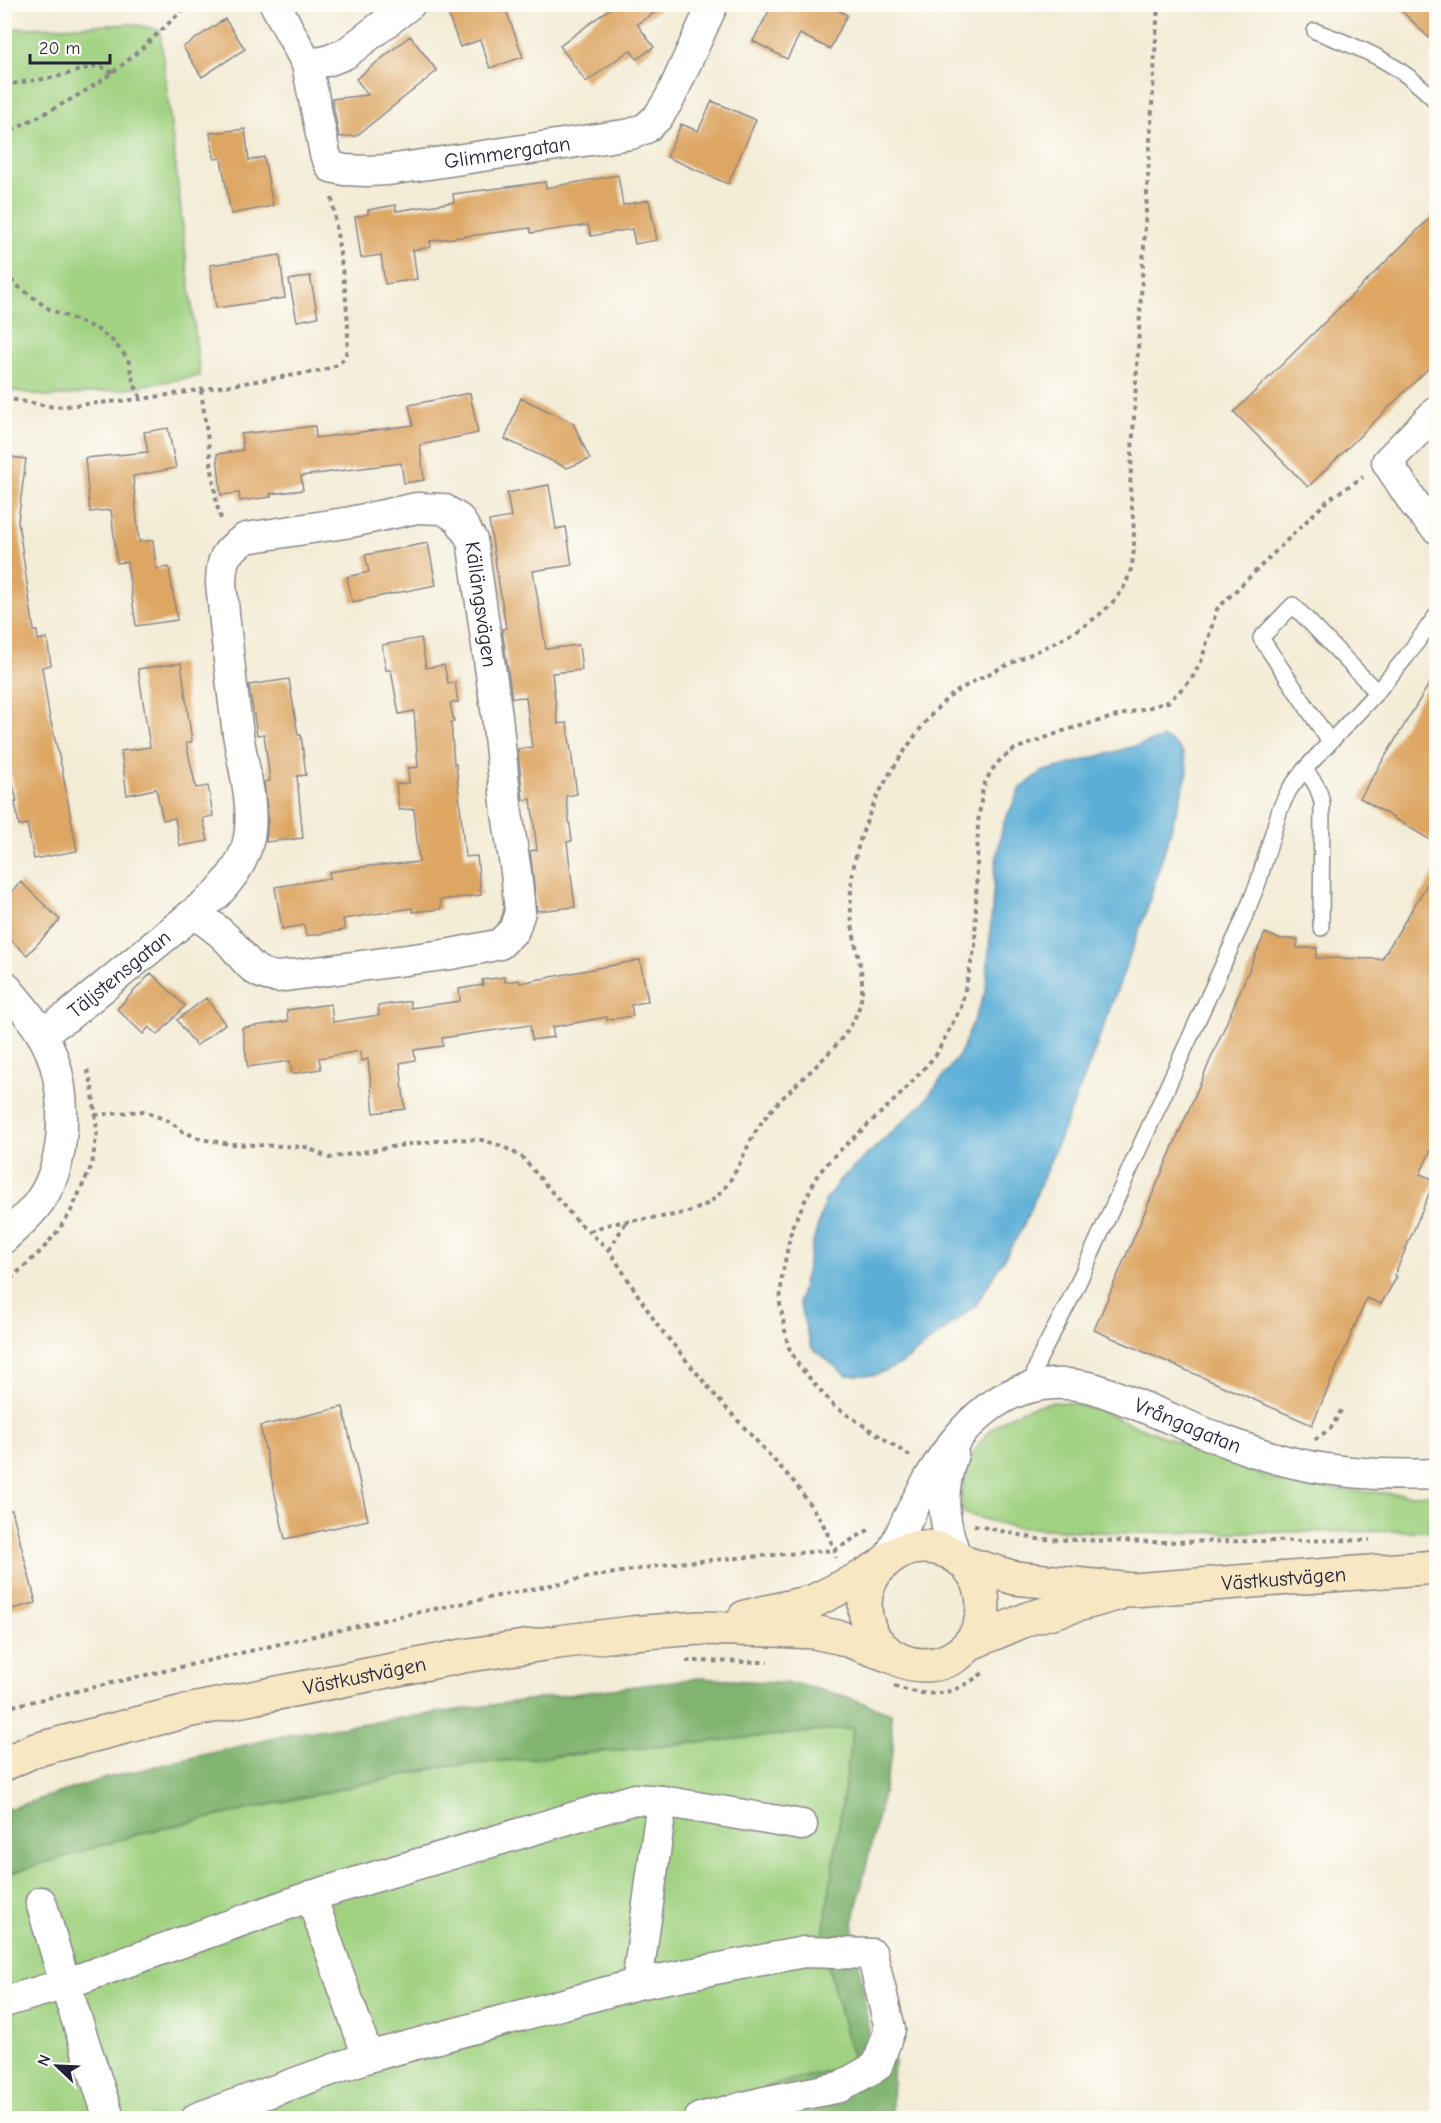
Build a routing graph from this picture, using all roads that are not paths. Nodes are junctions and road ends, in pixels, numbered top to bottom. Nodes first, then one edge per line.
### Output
1 (275, 4) edge
2 (410, 4) edge
3 (713, 4) edge
4 (1316, 31) dead end
5 (307, 64) junction
6 (1437, 101) edge
7 (1437, 412) edge
8 (1437, 528) edge
9 (1437, 616) edge
10 (1377, 692) junction
11 (1330, 742) junction
12 (1304, 770) junction
13 (195, 914) junction
14 (1321, 927) dead end
15 (4, 985) edge
16 (41, 1033) junction
17 (4, 1238) edge
18 (1030, 1387) junction
19 (959, 1437) junction
20 (1437, 1474) edge
21 (961, 1559) junction
22 (885, 1561) junction
23 (1437, 1567) edge
24 (1133, 1590) junction
25 (699, 1628) junction
26 (979, 1656) junction
27 (892, 1671) junction
28 (20, 1752) edge
29 (4, 1764) edge
30 (662, 1800) junction
31 (802, 1825) dead end
32 (311, 1896) junction
33 (41, 1902) dead end
34 (65, 1984) junction
35 (637, 1984) junction
36 (4, 2002) edge
37 (368, 2057) junction
38 (109, 2118) edge
39 (197, 2118) edge
40 (700, 2118) edge

1 - 5 street
2 - 5 street
3 - 5 street, Glimmergatan
4 - 6 lane
7 - 8 street
9 - 10 lane
10 - 11 lane
10 - 11 lane
11 - 12 lane
12 - 14 lane
12 - 18 lane
13 - 13 street, Källängsvägen
13 - 16 street, Täljstensgatan
15 - 16 street
16 - 17 street
18 - 19 street, Vrångagatan
18 - 20 street, Vrångagatan
19 - 21 street, Vrångagatan
19 - 22 street, Vrångagatan
21 - 22 street, Västkustvägen
21 - 24 street, Västkustvägen
21 - 26 street
22 - 25 street, Västkustvägen
22 - 27 street
23 - 24 street, Västkustvägen
24 - 26 street, Västkustvägen
25 - 27 street, Västkustvägen
25 - 28 street, Västkustvägen
26 - 27 street, Västkustvägen
28 - 29 street, Västkustvägen
30 - 31 street
30 - 32 street
30 - 35 street
32 - 34 street
32 - 37 street
33 - 34 street
34 - 36 street
34 - 38 street
35 - 37 street
35 - 40 street
37 - 39 street

